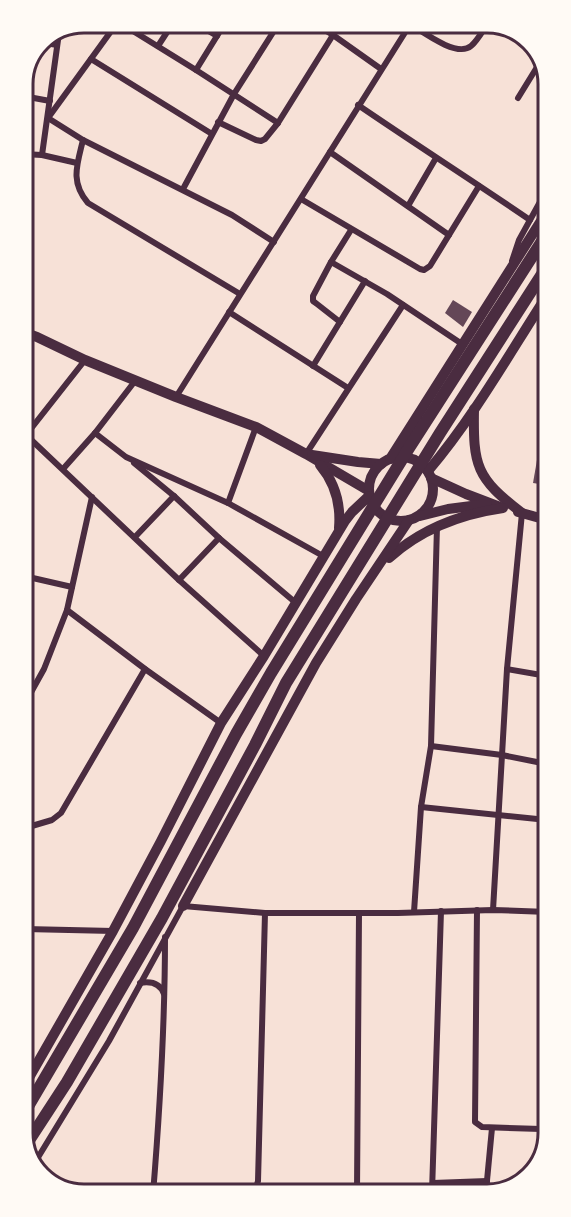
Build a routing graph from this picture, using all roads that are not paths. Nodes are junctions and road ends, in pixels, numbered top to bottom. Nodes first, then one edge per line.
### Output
1 (111, 33) edge
2 (137, 33) edge
3 (166, 33) edge
4 (212, 33) edge
5 (219, 33) edge
6 (273, 33) edge
7 (330, 33) edge
8 (404, 33) edge
9 (423, 33) edge
10 (480, 33) edge
11 (333, 35) junction
12 (217, 36) junction
13 (57, 41) edge
14 (52, 44) edge
15 (57, 45) junction
16 (158, 46) junction
17 (91, 59) junction
18 (381, 69) junction
19 (536, 69) edge
20 (196, 70) junction
21 (234, 94) junction
22 (33, 98) edge
23 (518, 98) dead end
24 (50, 101) junction
25 (358, 105) junction
26 (48, 118) junction
27 (218, 122) junction
28 (278, 123) junction
29 (212, 134) junction
30 (83, 140) junction
31 (330, 152) junction
32 (33, 155) edge
33 (42, 155) junction
34 (435, 158) junction
35 (77, 162) junction
36 (480, 186) junction
37 (183, 189) junction
38 (301, 199) junction
39 (408, 206) junction
40 (538, 206) edge
41 (530, 220) junction
42 (538, 226) edge
43 (351, 230) junction
44 (449, 235) junction
45 (274, 242) junction
46 (538, 248) edge
47 (332, 262) junction
48 (511, 268) junction
49 (365, 281) junction
50 (538, 281) edge
51 (240, 294) junction
52 (403, 305) junction
53 (538, 309) edge
54 (229, 312) junction
55 (340, 322) junction
56 (33, 336) edge
57 (462, 344) junction
58 (85, 360) junction
59 (313, 366) junction
60 (135, 381) junction
61 (348, 388) junction
62 (176, 397) junction
63 (474, 408) junction
64 (33, 424) edge
65 (256, 427) junction
66 (94, 433) junction
67 (33, 441) edge
68 (306, 454) junction
69 (126, 457) junction
70 (385, 461) junction
71 (63, 469) junction
72 (430, 475) junction
73 (369, 494) junction
74 (174, 496) junction
75 (92, 497) junction
76 (228, 503) junction
77 (491, 503) junction
78 (503, 508) junction
79 (522, 513) junction
80 (414, 518) junction
81 (538, 518) edge
82 (437, 526) junction
83 (339, 531) junction
84 (135, 537) junction
85 (219, 538) junction
86 (323, 556) junction
87 (377, 568) junction
88 (33, 578) edge
89 (179, 580) junction
90 (72, 587) junction
91 (296, 603) junction
92 (67, 610) junction
93 (264, 657) junction
94 (145, 669) junction
95 (507, 669) junction
96 (538, 674) edge
97 (33, 689) edge
98 (221, 723) junction
99 (431, 746) junction
100 (502, 755) junction
101 (538, 762) edge
102 (421, 807) junction
103 (498, 814) junction
104 (538, 819) edge
105 (33, 826) edge
106 (183, 906) junction
107 (477, 910) junction
108 (493, 910) junction
109 (441, 911) junction
110 (414, 912) junction
111 (538, 912) edge
112 (265, 913) junction
113 (359, 913) junction
114 (33, 929) edge
115 (113, 931) junction
116 (165, 936) junction
117 (140, 983) junction
118 (165, 996) junction
119 (33, 1071) edge
120 (33, 1098) edge
121 (492, 1128) junction
122 (538, 1129) edge
123 (33, 1134) edge
124 (38, 1155) edge
125 (487, 1181) junction
126 (433, 1183) joint
127 (154, 1184) edge
128 (257, 1184) edge
129 (357, 1184) edge
130 (487, 1184) edge

1 - 17 street
2 - 16 street
3 - 16 street
4 - 12 street
5 - 12 street
6 - 21 street
7 - 11 street
8 - 18 street
9 - 10 street
11 - 18 street
11 - 28 street
12 - 20 street
13 - 15 street
14 - 15 street
15 - 24 street
16 - 20 street
17 - 26 street
17 - 29 street
18 - 25 street
19 - 23 street
20 - 21 street
21 - 27 street
21 - 28 street
22 - 24 street
24 - 26 street
25 - 31 street
25 - 34 street
26 - 30 street
26 - 33 street
27 - 28 street
27 - 29 street
29 - 37 street
30 - 35 street
30 - 37 street
31 - 38 street
31 - 39 street
32 - 33 street
33 - 35 street
34 - 36 street
34 - 39 street
35 - 51 street
36 - 41 street
36 - 44 street
37 - 45 street
38 - 43 street
38 - 45 street
39 - 44 street
40 - 41 street
41 - 48 street
42 - 48 main road
43 - 44 street
43 - 47 street
45 - 51 street
46 - 120 highway
47 - 49 street
47 - 55 street
48 - 57 main road
49 - 52 street
49 - 55 street
50 - 123 highway
51 - 54 street
52 - 57 street
52 - 61 street
53 - 63 main road
54 - 59 street
54 - 62 street
55 - 59 street
56 - 58 main road
57 - 70 main road
58 - 60 main road
58 - 64 street
59 - 61 street
60 - 62 main road
60 - 66 street
61 - 68 street
62 - 65 main road
63 - 72 main road
63 - 79 main road
65 - 68 main road
65 - 76 street
66 - 69 street
66 - 71 street
67 - 71 street
68 - 70 main road
68 - 73 main road
68 - 83 main road
69 - 74 street
69 - 76 street
70 - 72 main road
70 - 73 main road
71 - 75 street
72 - 77 main road
72 - 80 main road
73 - 80 main road
73 - 83 main road
74 - 84 street
74 - 85 street
75 - 84 street
75 - 90 street
76 - 86 street
77 - 78 main road
77 - 80 main road
78 - 79 main road
78 - 82 main road
79 - 81 main road
79 - 95 street
80 - 87 main road
82 - 87 main road
82 - 99 street
83 - 86 main road
84 - 89 street
85 - 89 street
85 - 91 street
86 - 91 main road
87 - 106 main road
88 - 90 street
89 - 93 street
90 - 92 street
91 - 93 main road
92 - 94 street
92 - 97 street
93 - 98 main road
94 - 98 street
94 - 105 street
95 - 96 street
95 - 100 street
98 - 115 main road
99 - 100 street
99 - 102 street
100 - 101 street
100 - 103 street
102 - 103 street
102 - 110 street
103 - 104 street
103 - 108 street
106 - 112 street
106 - 116 street
107 - 108 street
107 - 109 street
107 - 121 street
108 - 111 street
109 - 110 street
109 - 126 street
110 - 113 street
112 - 113 street
112 - 128 street
113 - 129 street
114 - 115 street
115 - 119 main road
116 - 117 street
116 - 118 street
117 - 118 street
117 - 124 street
118 - 127 street
121 - 122 street
121 - 125 street
125 - 126 street
125 - 130 street

